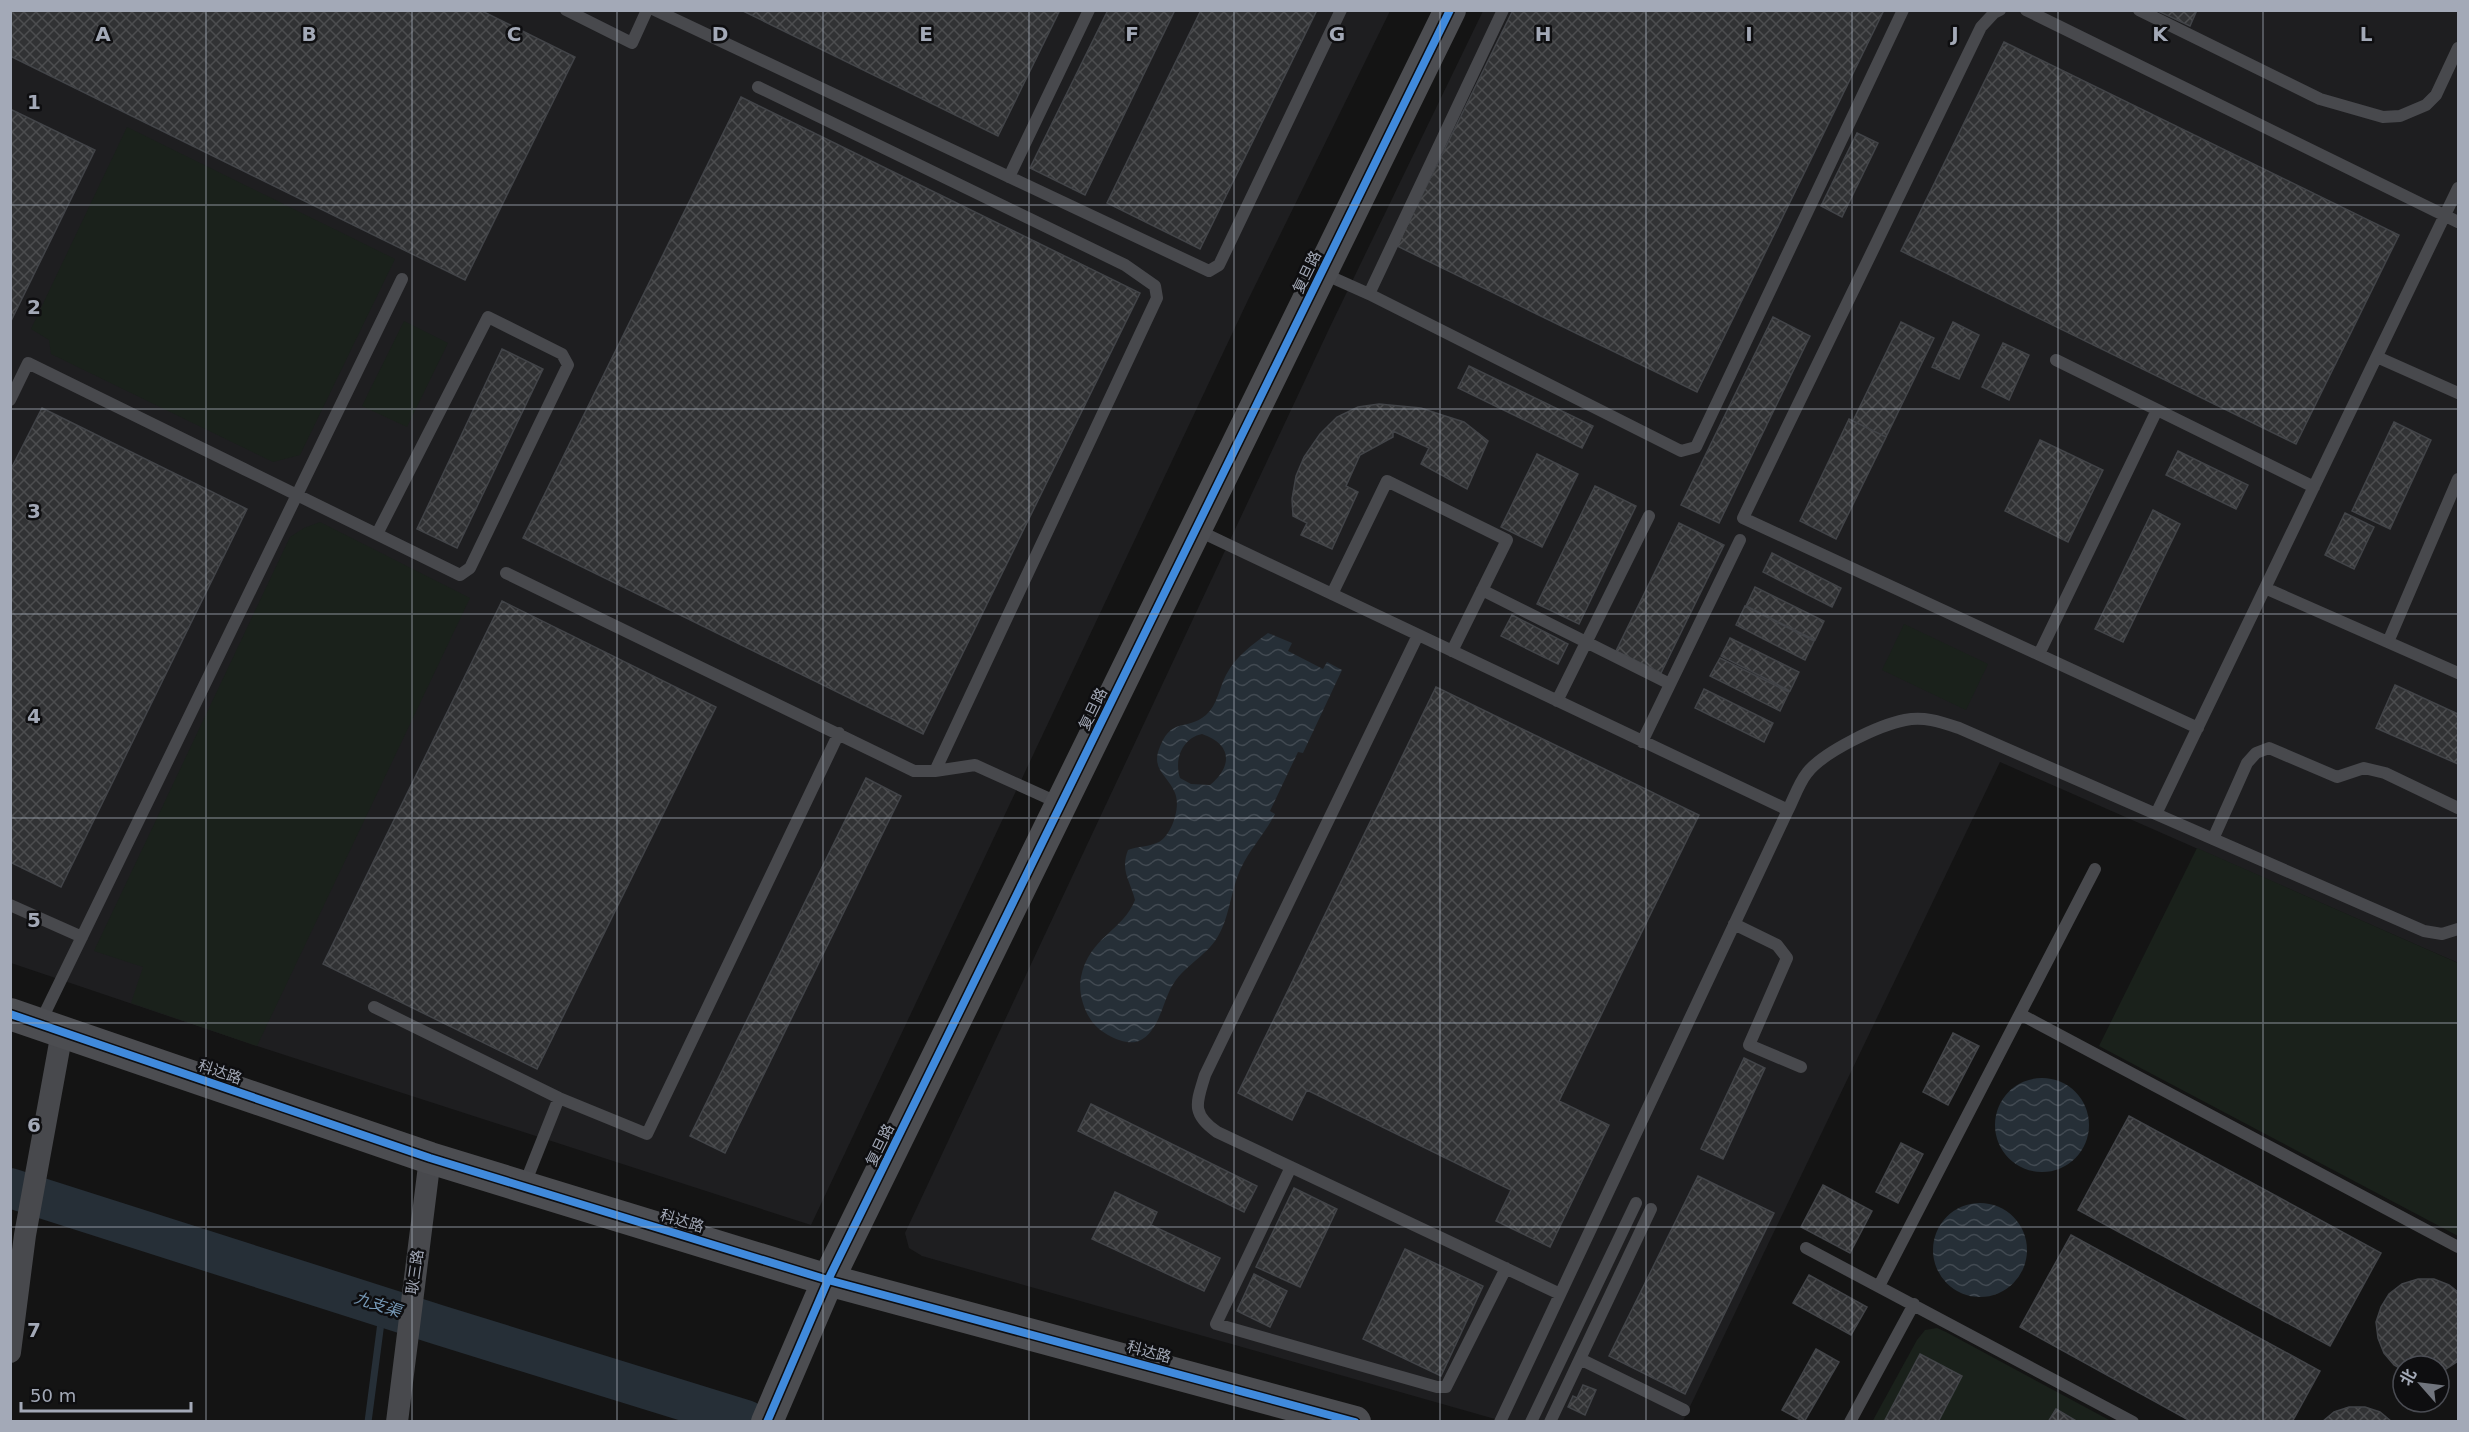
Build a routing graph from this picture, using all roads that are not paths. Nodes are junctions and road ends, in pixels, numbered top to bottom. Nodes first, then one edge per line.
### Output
1 (566, 10) edge
2 (648, 10) edge
3 (655, 10) edge
4 (1089, 10) edge
5 (1341, 10) edge
6 (1450, 10) edge
7 (1503, 10) edge
8 (1903, 10) edge
9 (2000, 10) edge
10 (2026, 10) edge
11 (2139, 10) edge
12 (2458, 48) edge
13 (758, 87) dead end
14 (1009, 177) junction
15 (2458, 188) edge
16 (2445, 216) junction
17 (2458, 222) edge
18 (1322, 273) junction
19 (402, 279) dead end
20 (1369, 294) junction
21 (2377, 357) junction
22 (2056, 360) dead end
23 (2458, 393) edge
24 (10, 400) edge
25 (2157, 410) junction
26 (2458, 479) edge
27 (2314, 487) junction
28 (297, 495) junction
29 (1649, 516) dead end
30 (1196, 530) junction
31 (377, 534) junction
32 (1740, 540) dead end
33 (506, 573) dead end
34 (2265, 588) junction
35 (1482, 590) junction
36 (1332, 594) junction
37 (1418, 635) junction
38 (1586, 642) junction
39 (2388, 642) junction
40 (1452, 651) junction
41 (2039, 654) junction
42 (2458, 673) edge
43 (1670, 684) junction
44 (1557, 700) junction
45 (2198, 728) junction
46 (838, 733) junction
47 (1642, 741) junction
48 (935, 771) junction
49 (1062, 804) junction
50 (2458, 808) edge
51 (1788, 810) junction
52 (2156, 814) junction
53 (2213, 839) junction
54 (2095, 869) dead end
55 (10, 905) edge
56 (1734, 924) junction
57 (2458, 929) edge
58 (82, 937) junction
59 (374, 1007) dead end
60 (10, 1014) edge
61 (2020, 1014) junction
62 (51, 1028) junction
63 (1801, 1066) dead end
64 (559, 1098) junction
65 (430, 1158) junction
66 (1291, 1167) junction
67 (524, 1187) junction
68 (1636, 1203) dead end
69 (1651, 1209) dead end
70 (2458, 1247) edge
71 (1806, 1248) dead end
72 (1506, 1268) junction
73 (828, 1280) junction
74 (1878, 1286) junction
75 (1560, 1294) junction
76 (1914, 1304) junction
77 (10, 1352) edge
78 (1580, 1359) junction
79 (1684, 1410) dead end
80 (397, 1422) edge
81 (767, 1422) edge
82 (1355, 1422) edge
83 (1500, 1422) edge
84 (1531, 1422) edge
85 (1550, 1422) edge
86 (1850, 1422) edge
87 (2133, 1422) edge

1 - 2 lane
3 - 14 lane
4 - 14 lane
5 - 14 lane
6 - 18 street, 复旦路
7 - 20 lane
8 - 20 lane
9 - 41 lane
10 - 16 lane
11 - 12 lane
13 - 48 lane
15 - 16 lane
16 - 17 lane
16 - 21 lane
18 - 20 lane
18 - 30 street, 复旦路
19 - 28 lane
21 - 23 lane
21 - 27 lane
22 - 25 lane
24 - 28 lane
25 - 27 lane
25 - 41 lane
26 - 39 lane
27 - 34 lane
28 - 31 lane
28 - 58 lane
29 - 38 lane
30 - 36 lane
30 - 49 street, 复旦路
31 - 31 lane
32 - 43 lane
33 - 46 lane
34 - 39 lane
34 - 45 lane
35 - 36 lane
35 - 38 lane
35 - 40 lane
36 - 37 lane
37 - 40 lane
37 - 66 lane
38 - 43 lane
38 - 44 lane
39 - 42 lane
40 - 44 lane
41 - 45 lane
43 - 47 lane
44 - 47 lane
45 - 52 lane
46 - 48 lane
46 - 64 lane
47 - 51 lane
48 - 49 lane
49 - 73 street, 复旦路
50 - 53 lane
51 - 52 lane
51 - 56 lane
52 - 53 lane
53 - 57 lane
54 - 61 lane
55 - 58 lane
56 - 63 lane
56 - 75 lane
58 - 62 lane
59 - 64 lane
60 - 62 street, 科达路
61 - 70 lane
61 - 74 lane
62 - 65 street, 科达路
62 - 77 street
64 - 67 lane
65 - 67 street, 科达路
65 - 80 street, 耿三路
66 - 72 lane
66 - 72 lane
67 - 73 street, 科达路
68 - 84 lane
69 - 78 lane
71 - 74 lane
72 - 75 lane
73 - 81 street, 复旦路
73 - 82 street, 科达路
74 - 76 lane
75 - 83 lane
76 - 86 lane
76 - 87 lane
78 - 79 lane
78 - 85 lane

